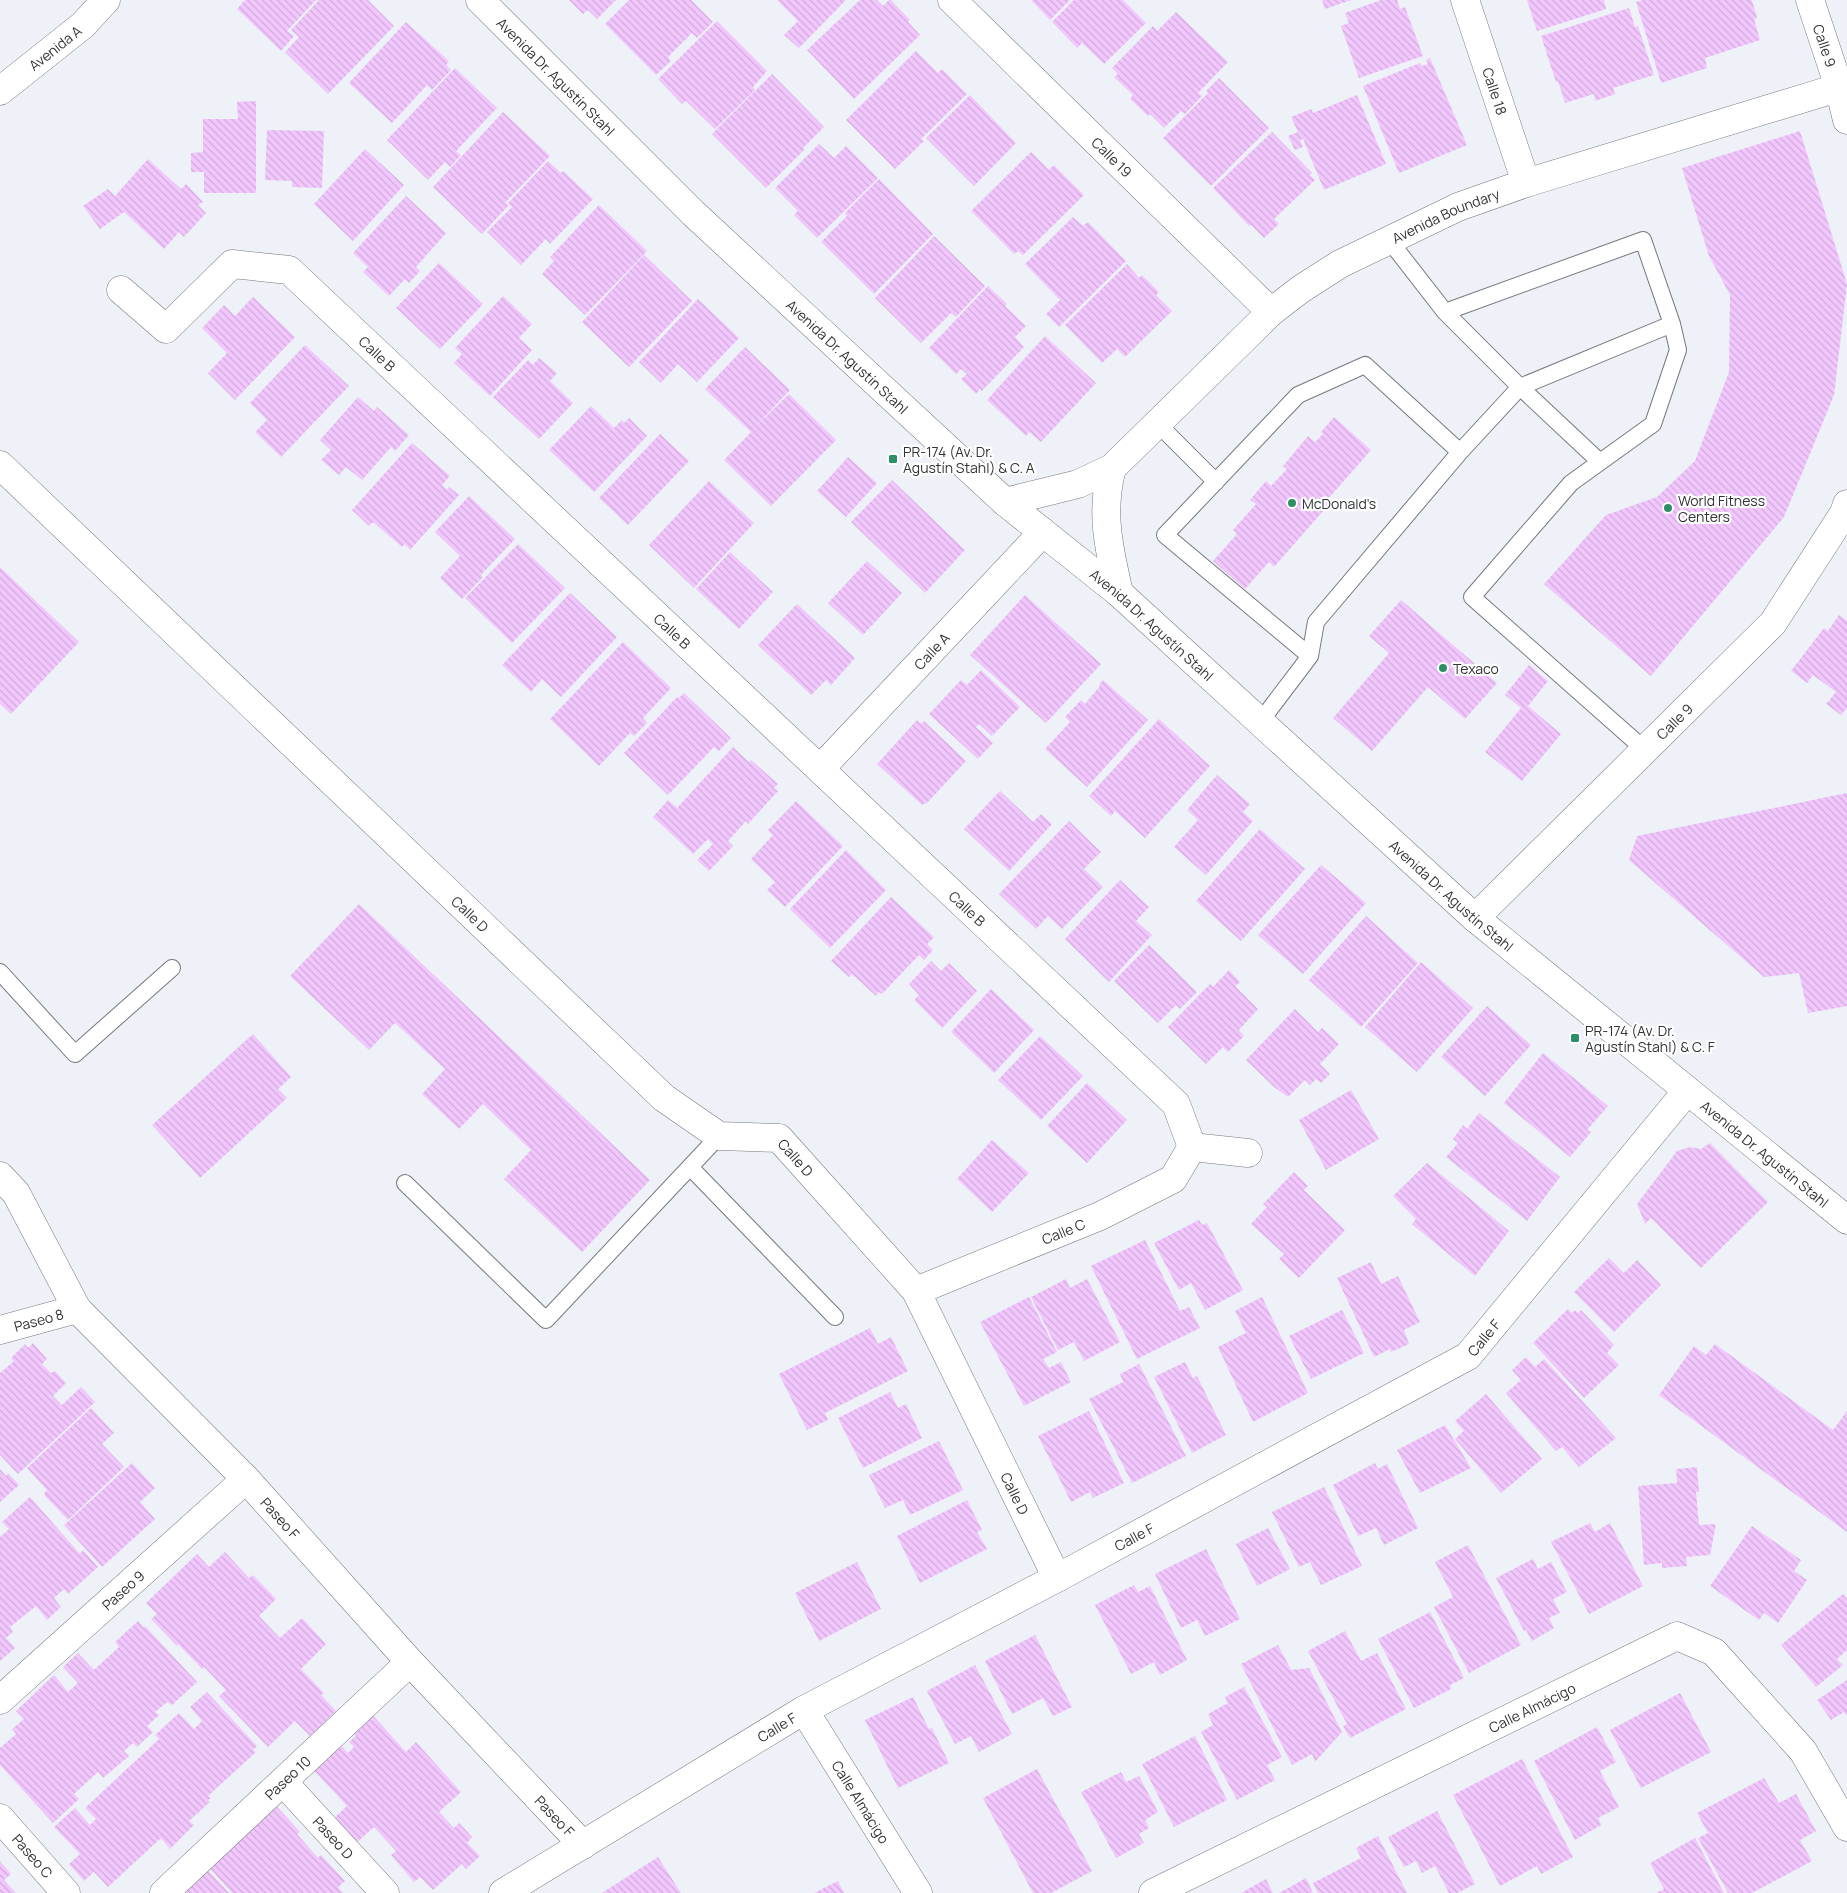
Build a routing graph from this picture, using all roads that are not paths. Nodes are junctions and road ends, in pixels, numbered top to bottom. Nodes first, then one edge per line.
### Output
1 (106, 0) edge
2 (480, 0) edge
3 (952, 0) edge
4 (1465, 0) edge
5 (1810, 0) edge
6 (1843, 86) edge
7 (0, 91) edge
8 (1847, 120) edge
9 (1526, 183) junction
10 (1389, 240) junction
11 (121, 290) dead end
12 (1271, 312) junction
13 (1445, 312) junction
14 (1672, 324) junction
15 (1520, 387) junction
16 (1157, 423) junction
17 (1460, 452) junction
18 (1600, 462) junction
19 (0, 465) edge
20 (1112, 468) junction
21 (1216, 482) junction
22 (1006, 502) junction
23 (1846, 511) edge
24 (1043, 532) junction
25 (1119, 593) junction
26 (1310, 656) junction
27 (1260, 722) junction
28 (1645, 750) junction
29 (821, 768) junction
30 (1475, 918) junction
31 (172, 968) dead end
32 (0, 972) edge
33 (1687, 1091) junction
34 (719, 1136) junction
35 (1192, 1147) junction
36 (1248, 1153) dead end
37 (690, 1166) junction
38 (0, 1176) edge
39 (404, 1183) dead end
40 (1847, 1220) edge
41 (916, 1292) junction
42 (78, 1309) junction
43 (835, 1317) dead end
44 (0, 1330) edge
45 (246, 1480) junction
46 (1057, 1578) junction
47 (410, 1662) junction
48 (0, 1700) edge
49 (804, 1710) junction
50 (283, 1782) junction
51 (0, 1818) edge
52 (1847, 1827) edge
53 (583, 1845) junction
54 (66, 1893) edge
55 (164, 1893) edge
56 (385, 1893) edge
57 (504, 1893) edge
58 (918, 1893) edge
59 (1153, 1893) edge

1 - 7 main road, Avenida A
2 - 22 main road, Avenida Dr. Agustín Stahl
3 - 12 main road, Calle 19
4 - 9 main road, Calle 18
5 - 6 main road, Calle 9
6 - 8 main road, Calle 9
6 - 9 main road, Avenida Boundary
9 - 10 main road, Avenida Boundary
10 - 12 main road, Avenida Boundary
10 - 13 lane
11 - 29 main road, Calle B
12 - 16 main road, Avenida Boundary
13 - 14 lane
13 - 15 lane
14 - 15 lane
14 - 18 lane
15 - 17 lane
15 - 18 lane
16 - 20 main road, Avenida Boundary
16 - 21 lane
17 - 21 lane
17 - 26 lane
18 - 28 lane
19 - 34 main road, Calle D
20 - 22 main road, Avenida Boundary
20 - 25 main road
21 - 26 lane
22 - 24 main road, Avenida Dr. Agustín Stahl
23 - 28 main road, Calle 9
24 - 25 main road, Avenida Dr. Agustín Stahl
24 - 29 main road, Calle A
25 - 27 main road, Avenida Dr. Agustín Stahl
26 - 27 lane
27 - 30 main road, Avenida Dr. Agustín Stahl
28 - 30 main road, Calle 9
29 - 35 main road, Calle B
30 - 33 main road, Avenida Dr. Agustín Stahl
31 - 32 lane
33 - 40 main road, Avenida Dr. Agustín Stahl
33 - 46 main road, Calle F
34 - 37 lane
34 - 41 main road, Calle D
35 - 36 main road
35 - 41 main road, Calle C
37 - 39 lane
37 - 43 lane
38 - 42 main road, Paseo F
41 - 46 main road, Calle D
42 - 44 main road, Paseo 8
42 - 45 main road, Paseo F
45 - 47 main road, Paseo F
45 - 48 main road, Paseo 9
46 - 49 main road, Calle F
47 - 50 main road, Paseo 10
47 - 53 main road, Paseo F
49 - 53 main road, Calle F
49 - 58 main road, Calle Almácigo
50 - 55 main road, Paseo 10
50 - 56 main road, Paseo D
51 - 54 main road, Paseo C
52 - 59 main road, Calle Almácigo
53 - 57 main road, Calle F

